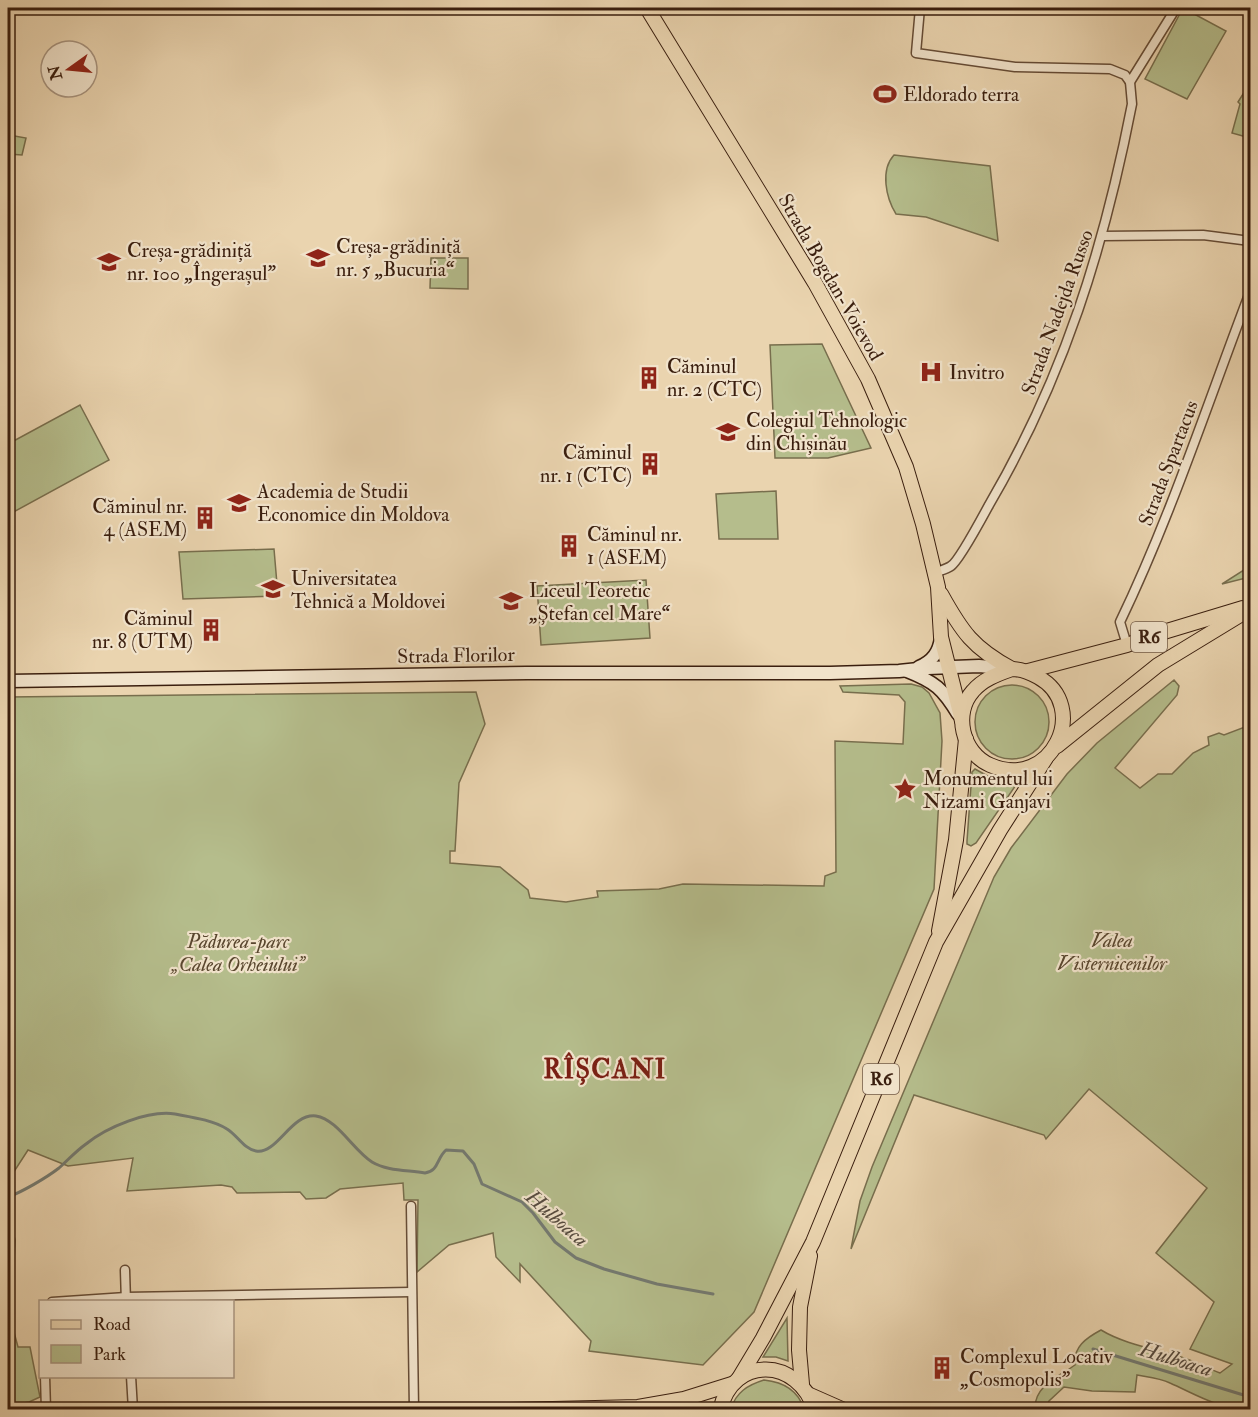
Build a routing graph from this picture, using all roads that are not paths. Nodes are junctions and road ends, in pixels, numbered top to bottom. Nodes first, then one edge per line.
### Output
1 (647, 8) edge
2 (920, 8) edge
3 (1176, 8) edge
4 (1130, 82) junction
5 (1102, 236) junction
6 (1251, 241) edge
7 (1251, 292) edge
8 (934, 573) junction
9 (938, 587) junction
10 (1251, 607) edge
11 (941, 637) junction
12 (1127, 645) junction
13 (948, 667) junction
14 (1012, 669) junction
15 (906, 671) junction
16 (1028, 672) junction
17 (8, 681) edge
18 (962, 721) junction
19 (966, 739) junction
20 (1056, 748) junction
21 (1046, 758) junction
22 (936, 942) junction
23 (411, 1206) dead end
24 (813, 1242) junction
25 (124, 1270) dead end
26 (411, 1292) junction
27 (126, 1299) edge
28 (101, 1300) edge
29 (45, 1378) edge
30 (131, 1378) edge
31 (736, 1381) junction
32 (806, 1390) junction
33 (46, 1410) edge
34 (134, 1410) edge
35 (414, 1410) edge
36 (510, 1410) edge
37 (720, 1410) edge
38 (815, 1410) edge
39 (844, 1410) edge

1 - 8 main road, Strada Bogdan-Voievod
2 - 4 street
3 - 4 street
4 - 5 street, Strada Nadejda Russo
5 - 6 street
5 - 8 street, Strada Nadejda Russo
7 - 12 street, Strada Spartacus
8 - 9 main road, Strada Bogdan-Voievod
9 - 11 main road, Strada Bogdan-Voievod
9 - 14 main road, Strada Bogdan-Voievod
10 - 12 main road, R6
10 - 20 main road
11 - 13 main road, Strada Bogdan-Voievod
11 - 15 main road, Strada Florilor
12 - 16 main road, R6
13 - 14 main road, Strada Florilor
13 - 15 main road, Strada Florilor
13 - 18 main road, Strada Bogdan-Voievod
14 - 16 main road, R6
14 - 18 main road
15 - 17 main road, Strada Florilor
15 - 18 main road, Strada Florilor
16 - 20 main road, R6
18 - 19 main road, R6
19 - 21 main road, R6
19 - 22 main road, R6
20 - 21 main road, R6
21 - 22 main road, R6
22 - 24 main road, R6
23 - 26 street
24 - 31 main road, R6
24 - 32 main road, R6
25 - 27 street
26 - 27 street
26 - 35 street
27 - 28 street
29 - 33 street
30 - 34 street
31 - 32 main road
31 - 36 main road
31 - 37 main road, R6
32 - 38 main road, R6
32 - 39 main road

